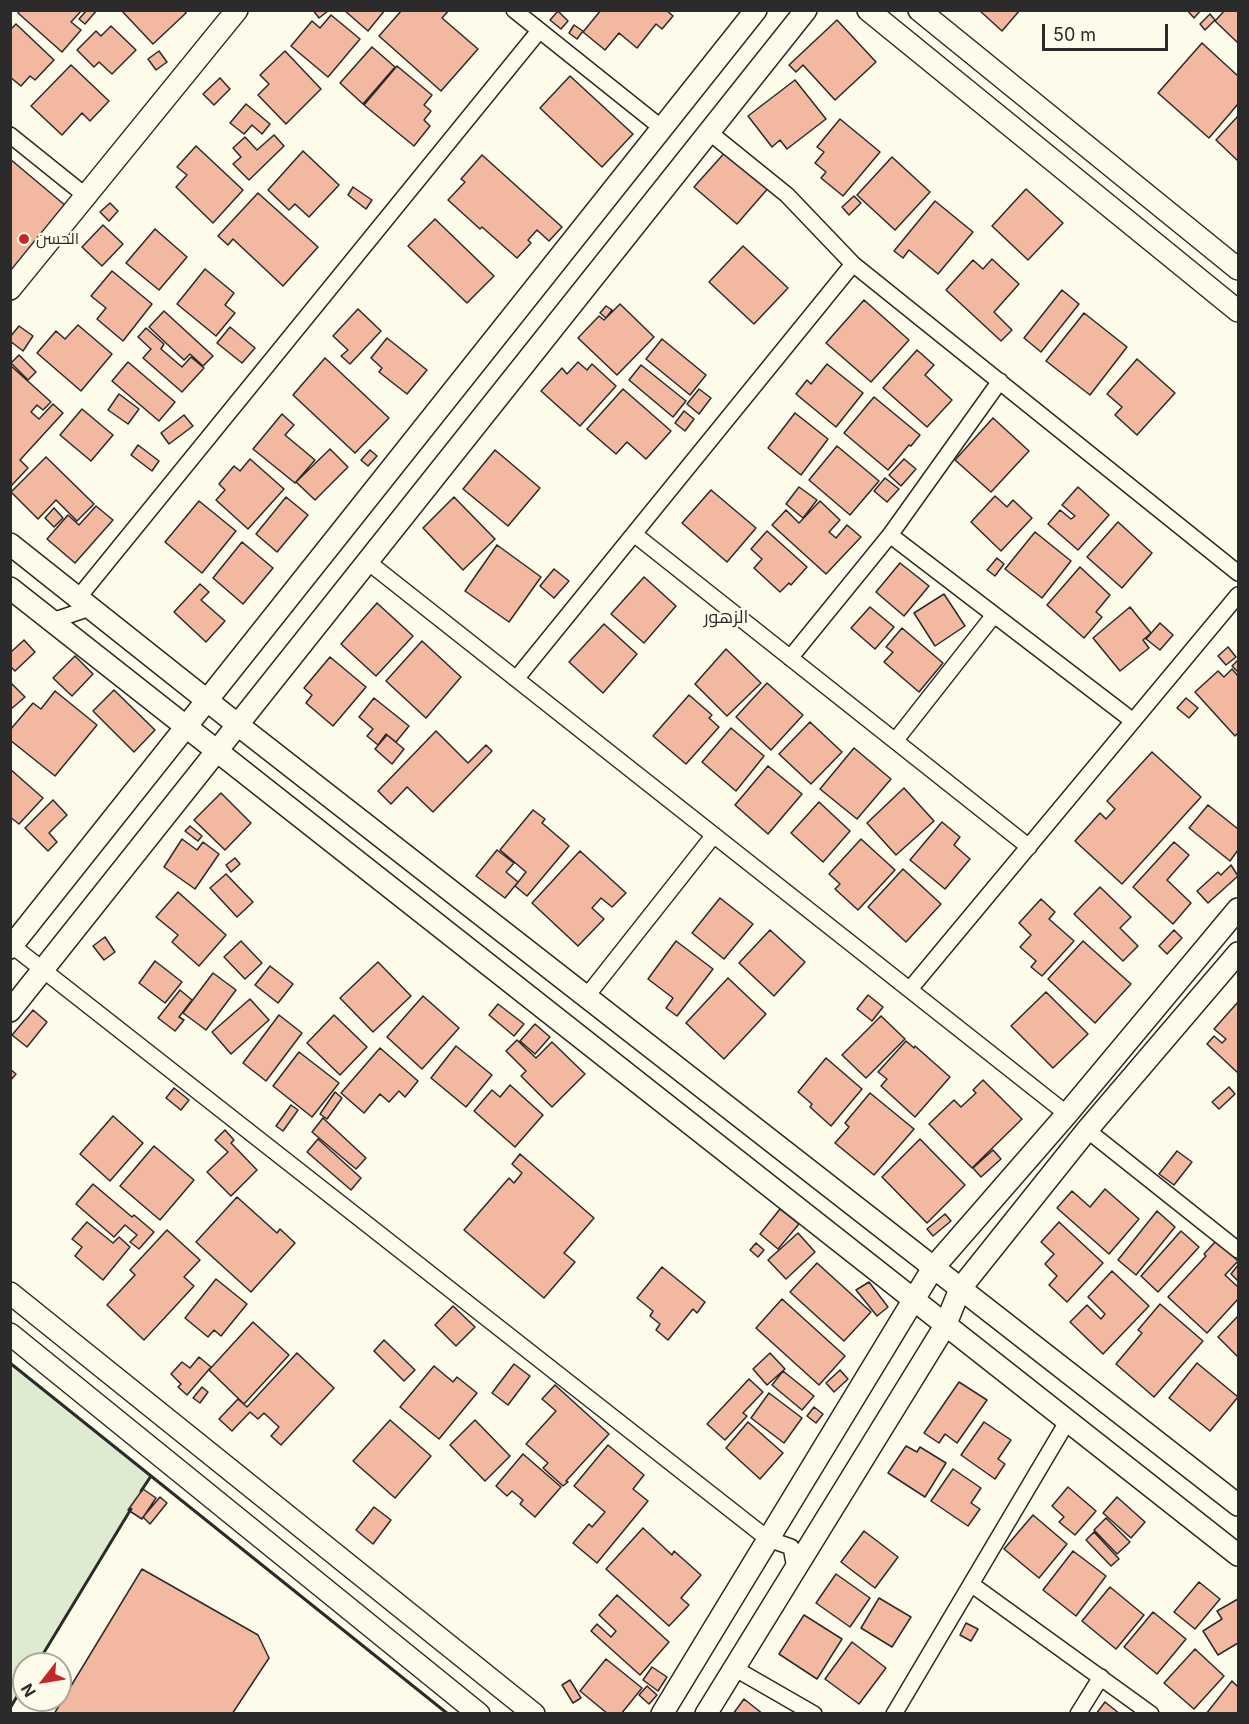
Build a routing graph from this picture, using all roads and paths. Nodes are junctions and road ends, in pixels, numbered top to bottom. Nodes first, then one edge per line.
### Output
1 (237, 10) edge
2 (514, 10) edge
3 (756, 10) edge
4 (806, 10) edge
5 (868, 10) edge
6 (919, 10) edge
7 (539, 31) junction
8 (663, 129) junction
9 (710, 132) junction
10 (10, 135) edge
11 (86, 196) junction
12 (854, 264) junction
13 (1239, 269) edge
14 (10, 290) edge
15 (1239, 311) edge
16 (1000, 381) junction
17 (634, 534) junction
18 (890, 535) junction
19 (10, 544) edge
20 (368, 562) junction
21 (1239, 573) edge
22 (10, 588) edge
23 (1239, 595) edge
24 (84, 603) junction
25 (994, 615) junction
26 (52, 621) junction
27 (790, 658) junction
28 (516, 679) junction
29 (207, 701) junction
30 (1133, 721) junction
31 (238, 725) junction
32 (186, 727) junction
33 (895, 741) junction
34 (217, 751) junction
35 (714, 836) junction
36 (1029, 847) junction
37 (1239, 909) edge
38 (11, 946) edge
39 (1239, 953) edge
40 (43, 970) junction
41 (910, 989) junction
42 (586, 997) junction
43 (10, 1011) edge
44 (1067, 1114) junction
45 (1087, 1130) junction
46 (1239, 1250) edge
47 (933, 1268) junction
48 (960, 1289) junction
49 (10, 1293) edge
50 (912, 1300) junction
51 (945, 1326) junction
52 (10, 1334) edge
53 (1067, 1422) junction
54 (1239, 1505) edge
55 (768, 1539) junction
56 (1239, 1555) edge
57 (795, 1569) junction
58 (971, 1584) junction
59 (734, 1668) junction
60 (1101, 1677) junction
61 (479, 1713) edge
62 (534, 1713) edge
63 (662, 1713) edge
64 (706, 1713) edge
65 (814, 1713) edge
66 (894, 1713) edge
67 (1078, 1713) edge
68 (1151, 1713) edge

1 - 11 street
2 - 7 street
3 - 8 street
4 - 9 street
5 - 15 street
6 - 13 street
7 - 8 street
7 - 24 street
8 - 29 street
9 - 12 street
9 - 20 street
10 - 11 street
11 - 14 street
12 - 16 street
12 - 17 street
16 - 18 street
16 - 21 street
17 - 27 street
17 - 28 street
18 - 25 street
18 - 27 street
19 - 24 street
20 - 28 street
20 - 31 street
22 - 26 street
23 - 30 street
24 - 26 street
24 - 29 street
25 - 30 street
25 - 33 street
26 - 32 street
27 - 33 street
28 - 35 street
29 - 31 street
29 - 32 street
30 - 36 street
31 - 34 street
31 - 42 street
32 - 34 street
32 - 38 street
33 - 36 street
34 - 40 street
34 - 50 street
35 - 41 street
35 - 42 street
36 - 41 street
37 - 44 street
38 - 40 street
39 - 45 street
40 - 43 street
40 - 55 street
41 - 44 street
42 - 47 street
44 - 47 street
45 - 46 street
45 - 48 street
47 - 48 street
47 - 50 street
48 - 51 street
48 - 54 street
49 - 62 street
50 - 51 street
50 - 55 street
51 - 53 street
51 - 57 street
52 - 61 street
53 - 56 street
53 - 58 street
55 - 57 street
55 - 63 street
57 - 59 street
58 - 60 street
58 - 66 street
59 - 64 street
59 - 65 street
60 - 67 street
60 - 68 street

